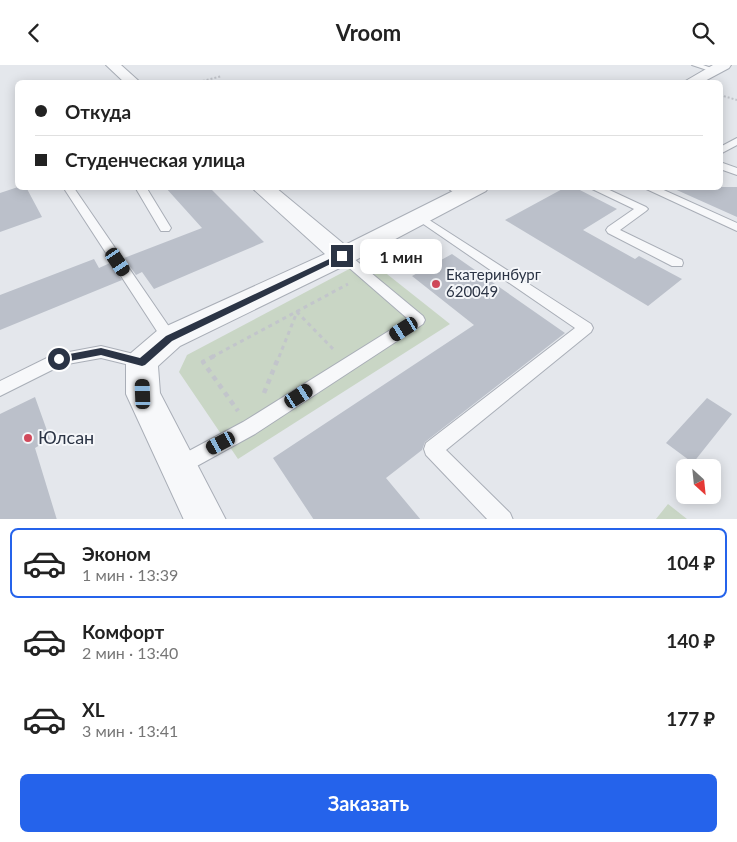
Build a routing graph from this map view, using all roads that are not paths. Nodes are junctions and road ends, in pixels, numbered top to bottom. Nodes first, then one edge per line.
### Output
1 (113, 65) edge
2 (694, 65) edge
3 (718, 68) edge
4 (130, 80) edge
5 (694, 80) edge
6 (737, 141) edge
7 (723, 149) edge
8 (723, 166) edge
9 (737, 172) edge
10 (70, 190) dead end
11 (142, 190) edge
12 (265, 190) edge
13 (464, 190) edge
14 (600, 190) edge
15 (654, 190) edge
16 (420, 217) junction
17 (737, 227) edge
18 (165, 228) dead end
19 (677, 263) dead end
20 (353, 265) junction
21 (169, 338) junction
22 (142, 362) junction
23 (0, 389) edge
24 (179, 466) junction
25 (206, 519) edge
26 (503, 519) edge

1 - 4 street
2 - 3 lane
3 - 5 street
6 - 7 lane
8 - 9 lane
10 - 21 lane
11 - 18 lane
12 - 20 street
13 - 16 street
14 - 19 lane
15 - 17 lane
16 - 20 street
16 - 26 lane
20 - 21 street
20 - 24 lane
21 - 22 street
22 - 23 lane
22 - 24 street
24 - 25 street

